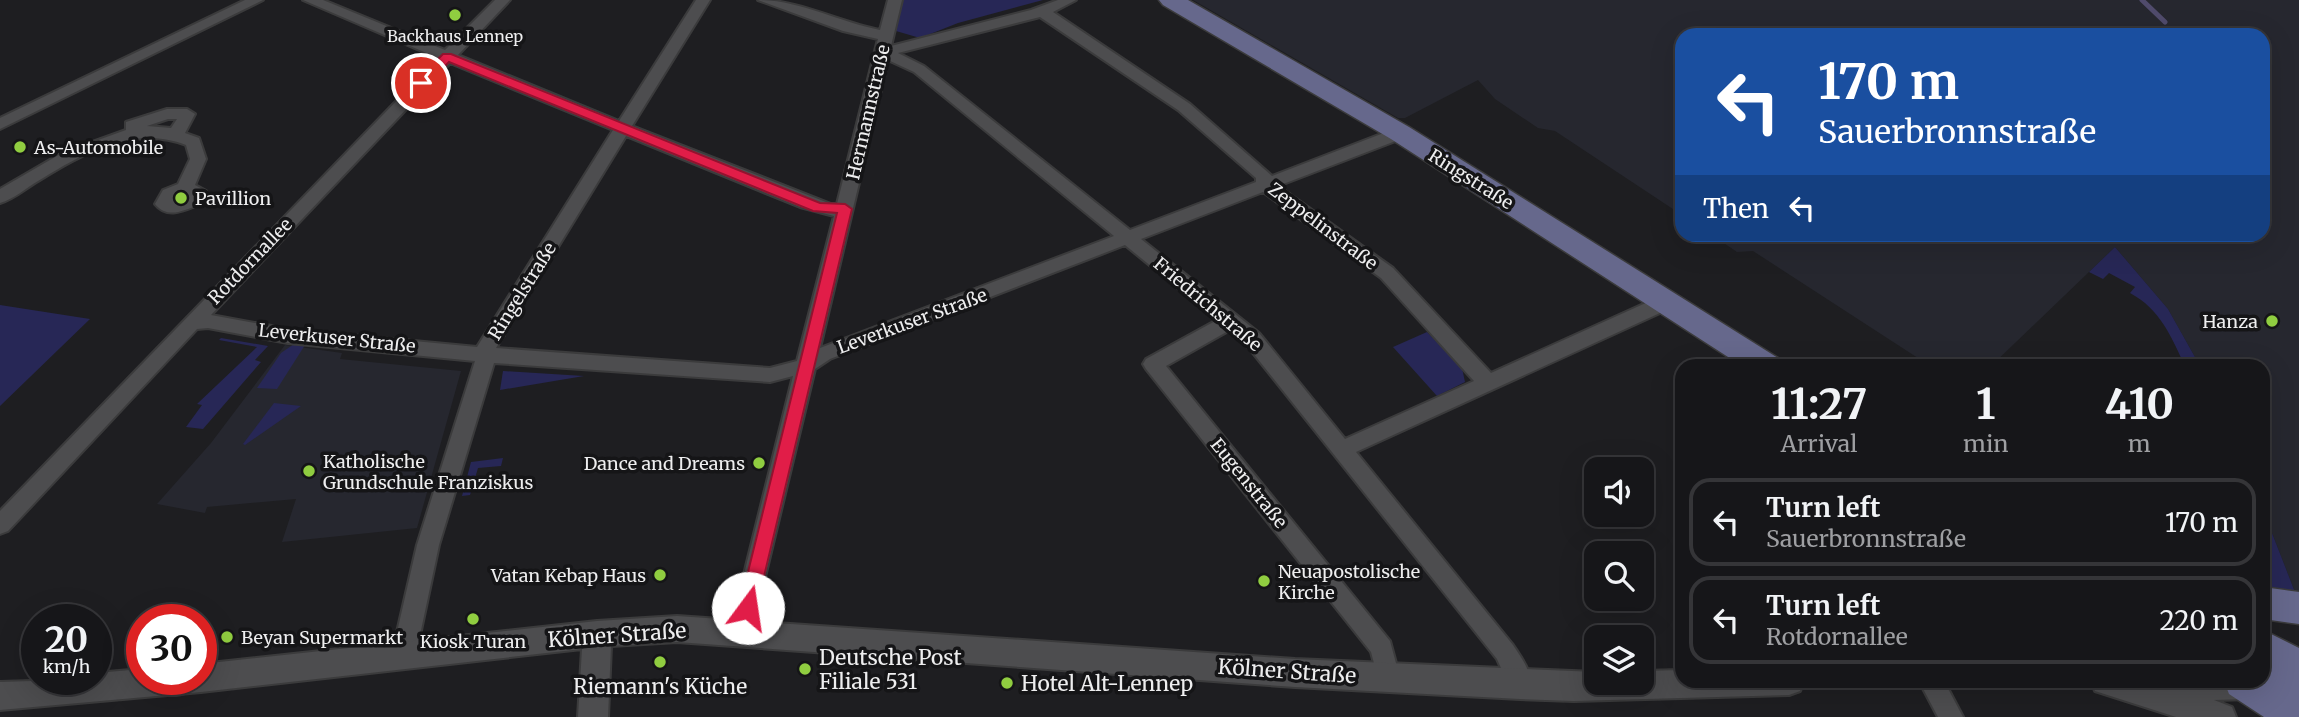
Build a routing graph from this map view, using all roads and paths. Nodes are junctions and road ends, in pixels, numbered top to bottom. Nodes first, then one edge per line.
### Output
1 (256, 0) edge
2 (310, 0) edge
3 (503, 0) edge
4 (703, 0) edge
5 (765, 0) edge
6 (895, 0) edge
7 (1069, 0) edge
8 (1171, 0) edge
9 (1044, 13) junction
10 (885, 44) junction
11 (447, 57) junction
12 (0, 124) edge
13 (624, 128) junction
14 (1400, 133) junction
15 (1264, 184) junction
16 (185, 188) dead end
17 (0, 197) edge
18 (845, 209) junction
19 (1129, 237) junction
20 (1666, 302) junction
21 (1231, 321) junction
22 (193, 323) junction
23 (486, 354) junction
24 (1756, 359) edge
25 (805, 366) junction
26 (1487, 382) junction
27 (1342, 449) junction
28 (0, 524) edge
29 (2270, 604) edge
30 (2299, 608) edge
31 (741, 631) junction
32 (597, 634) junction
33 (2273, 647) edge
34 (404, 654) junction
35 (2299, 669) edge
36 (217, 676) edge
37 (1388, 678) junction
38 (2299, 679) edge
39 (2270, 681) edge
40 (1675, 684) edge
41 (126, 685) edge
42 (1520, 685) junction
43 (1935, 688) edge
44 (2128, 688) edge
45 (2254, 688) edge
46 (0, 696) edge
47 (593, 717) edge
48 (1951, 717) edge
49 (2221, 717) edge
50 (2297, 717) edge

1 - 12 street
2 - 11 street
3 - 11 street, Rotdornallee
4 - 13 street, Ringelstraße
5 - 10 street, Friedrichstraße
6 - 10 street, Hermannstraße
7 - 9 street
8 - 14 main road, Ringstraße
9 - 10 street
9 - 15 street, Zeppelinstraße
10 - 18 street, Hermannstraße
10 - 19 street, Friedrichstraße
11 - 13 street
11 - 22 street, Rotdornallee
13 - 18 street
13 - 23 street, Ringelstraße
14 - 15 street, Leverkuser Straße
14 - 20 main road, Ringstraße
15 - 19 street, Leverkuser Straße
15 - 26 street, Zeppelinstraße
16 - 17 street
18 - 25 street, Hermannstraße
19 - 21 street, Friedrichstraße
19 - 25 street, Leverkuser Straße
20 - 24 main road, Ringstraße
20 - 26 street
21 - 27 street, Friedrichstraße
21 - 37 street, Eugenstraße
22 - 23 street, Leverkuser Straße
22 - 28 street, Rotdornallee
23 - 25 street, Leverkuser Straße
23 - 34 street, Ringelstraße
25 - 31 street, Hermannstraße
26 - 27 street
27 - 42 street, Friedrichstraße
29 - 30 main road
31 - 32 street, Kölner Straße
31 - 37 street, Kölner Straße
32 - 34 street, Kölner Straße
32 - 47 street
33 - 35 main road
34 - 36 street, Kölner Straße
37 - 42 street, Kölner Straße
38 - 39 main road
40 - 42 street, Kölner Straße
41 - 46 street
43 - 48 street
44 - 49 street
45 - 50 main road

